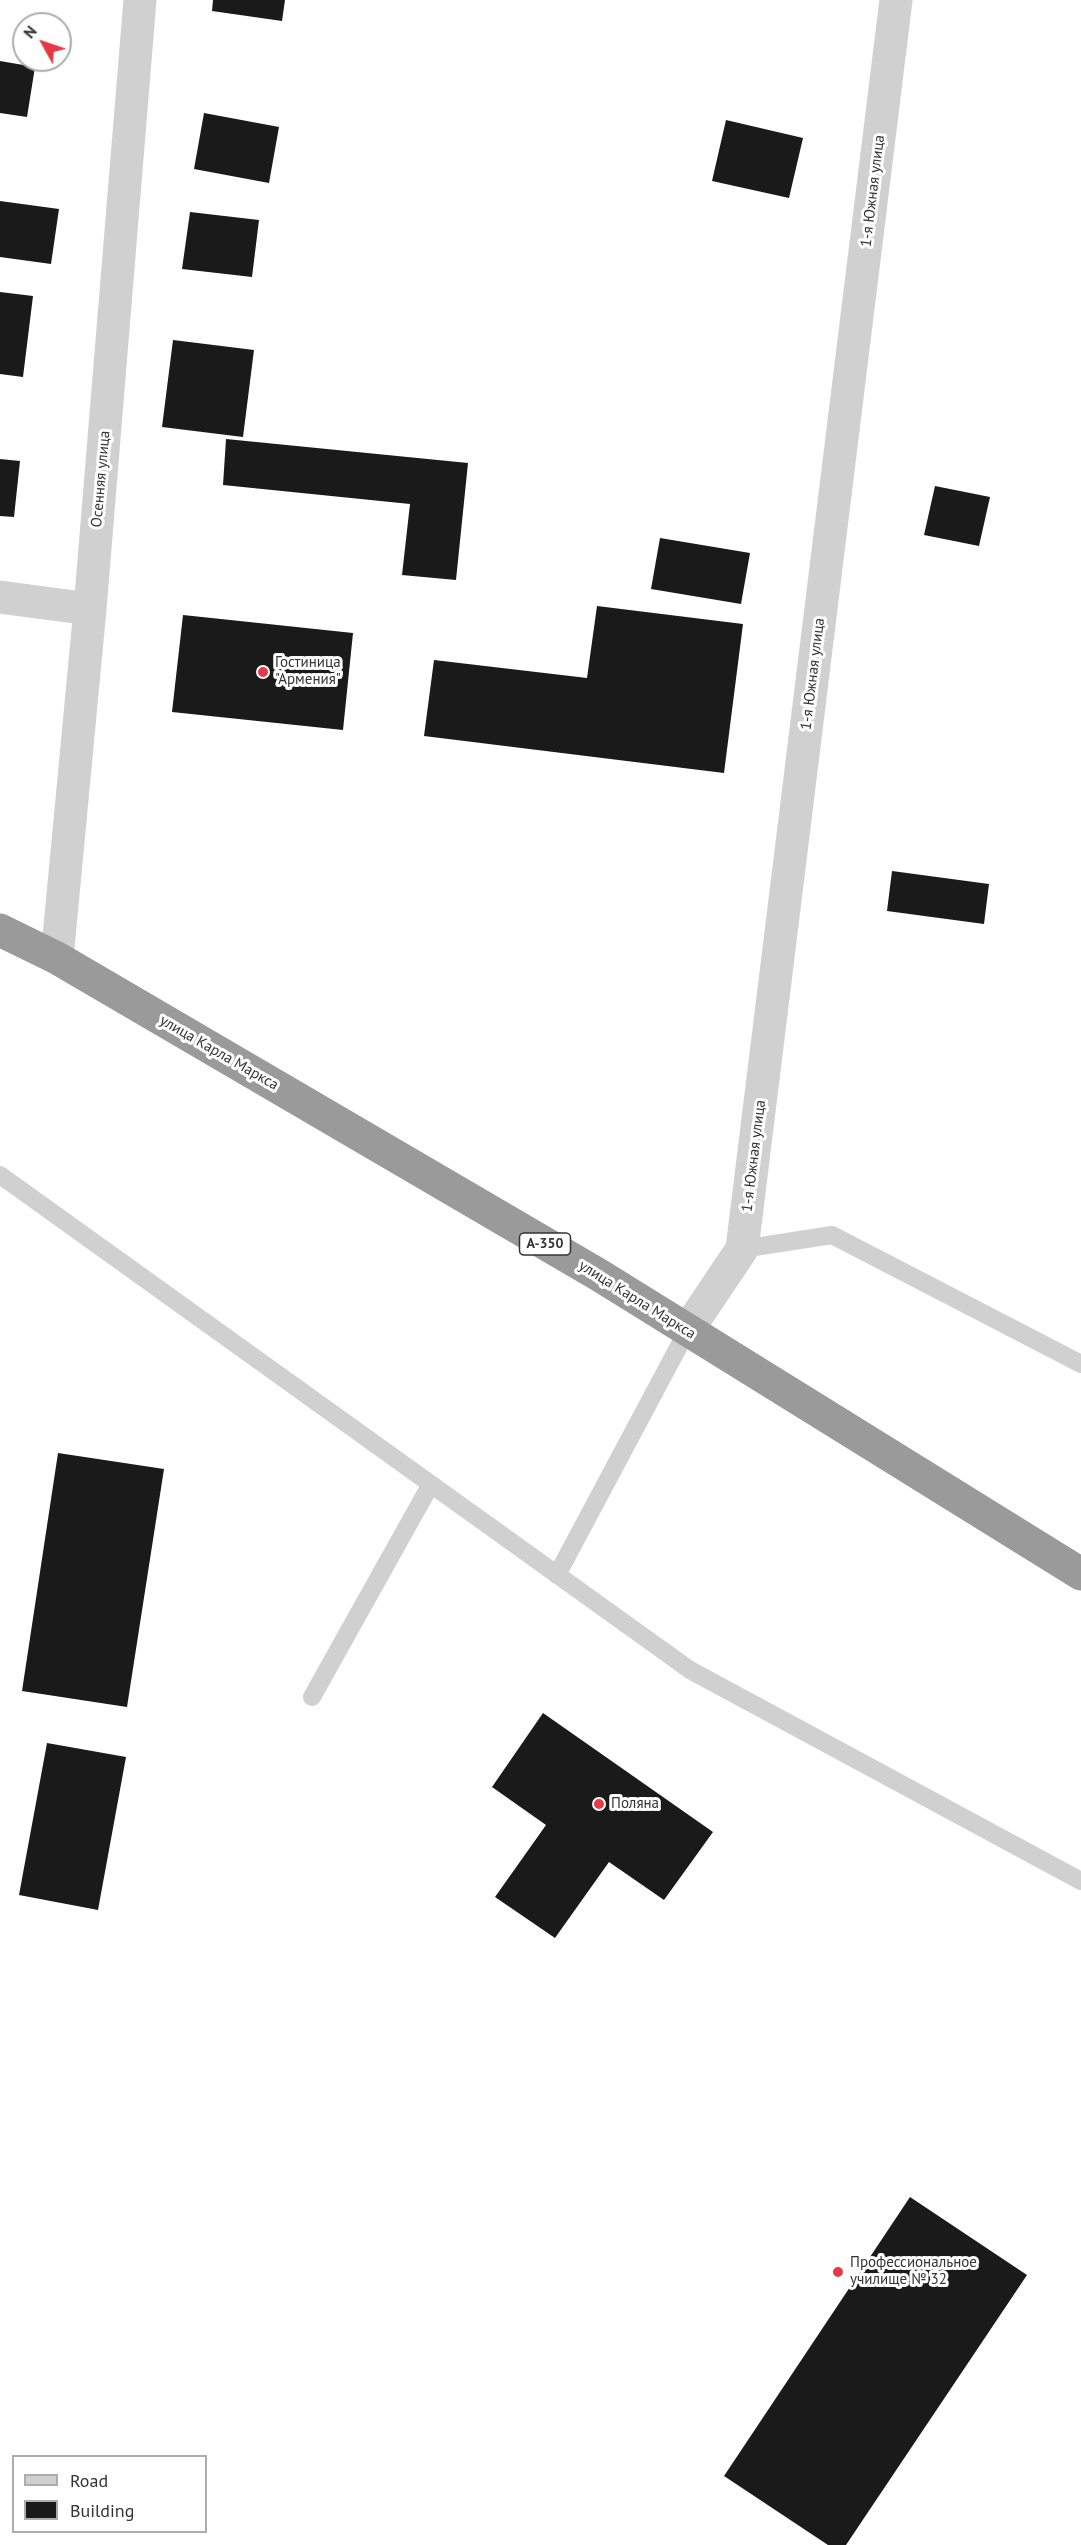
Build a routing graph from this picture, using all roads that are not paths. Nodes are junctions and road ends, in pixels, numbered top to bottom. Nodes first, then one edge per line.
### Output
1 (140, 0) edge
2 (896, 0) edge
3 (0, 597) edge
4 (90, 609) junction
5 (0, 930) edge
6 (57, 958) junction
7 (0, 1175) edge
8 (742, 1249) junction
9 (687, 1331) junction
10 (1081, 1364) edge
11 (430, 1484) junction
12 (1081, 1574) edge
13 (557, 1575) junction
14 (312, 1697) dead end
15 (1081, 1881) edge

1 - 4 street, Осенняя улица
2 - 8 street, 1-я Южная улица
3 - 4 street
4 - 6 street, Осенняя улица
5 - 6 highway, улица Карла Маркса / А-350
6 - 9 highway, улица Карла Маркса / А-350
7 - 11 lane
8 - 9 street, 1-я Южная улица
8 - 10 lane
9 - 12 highway, улица Карла Маркса / А-350
9 - 13 lane
11 - 13 lane
11 - 14 lane
13 - 15 lane

